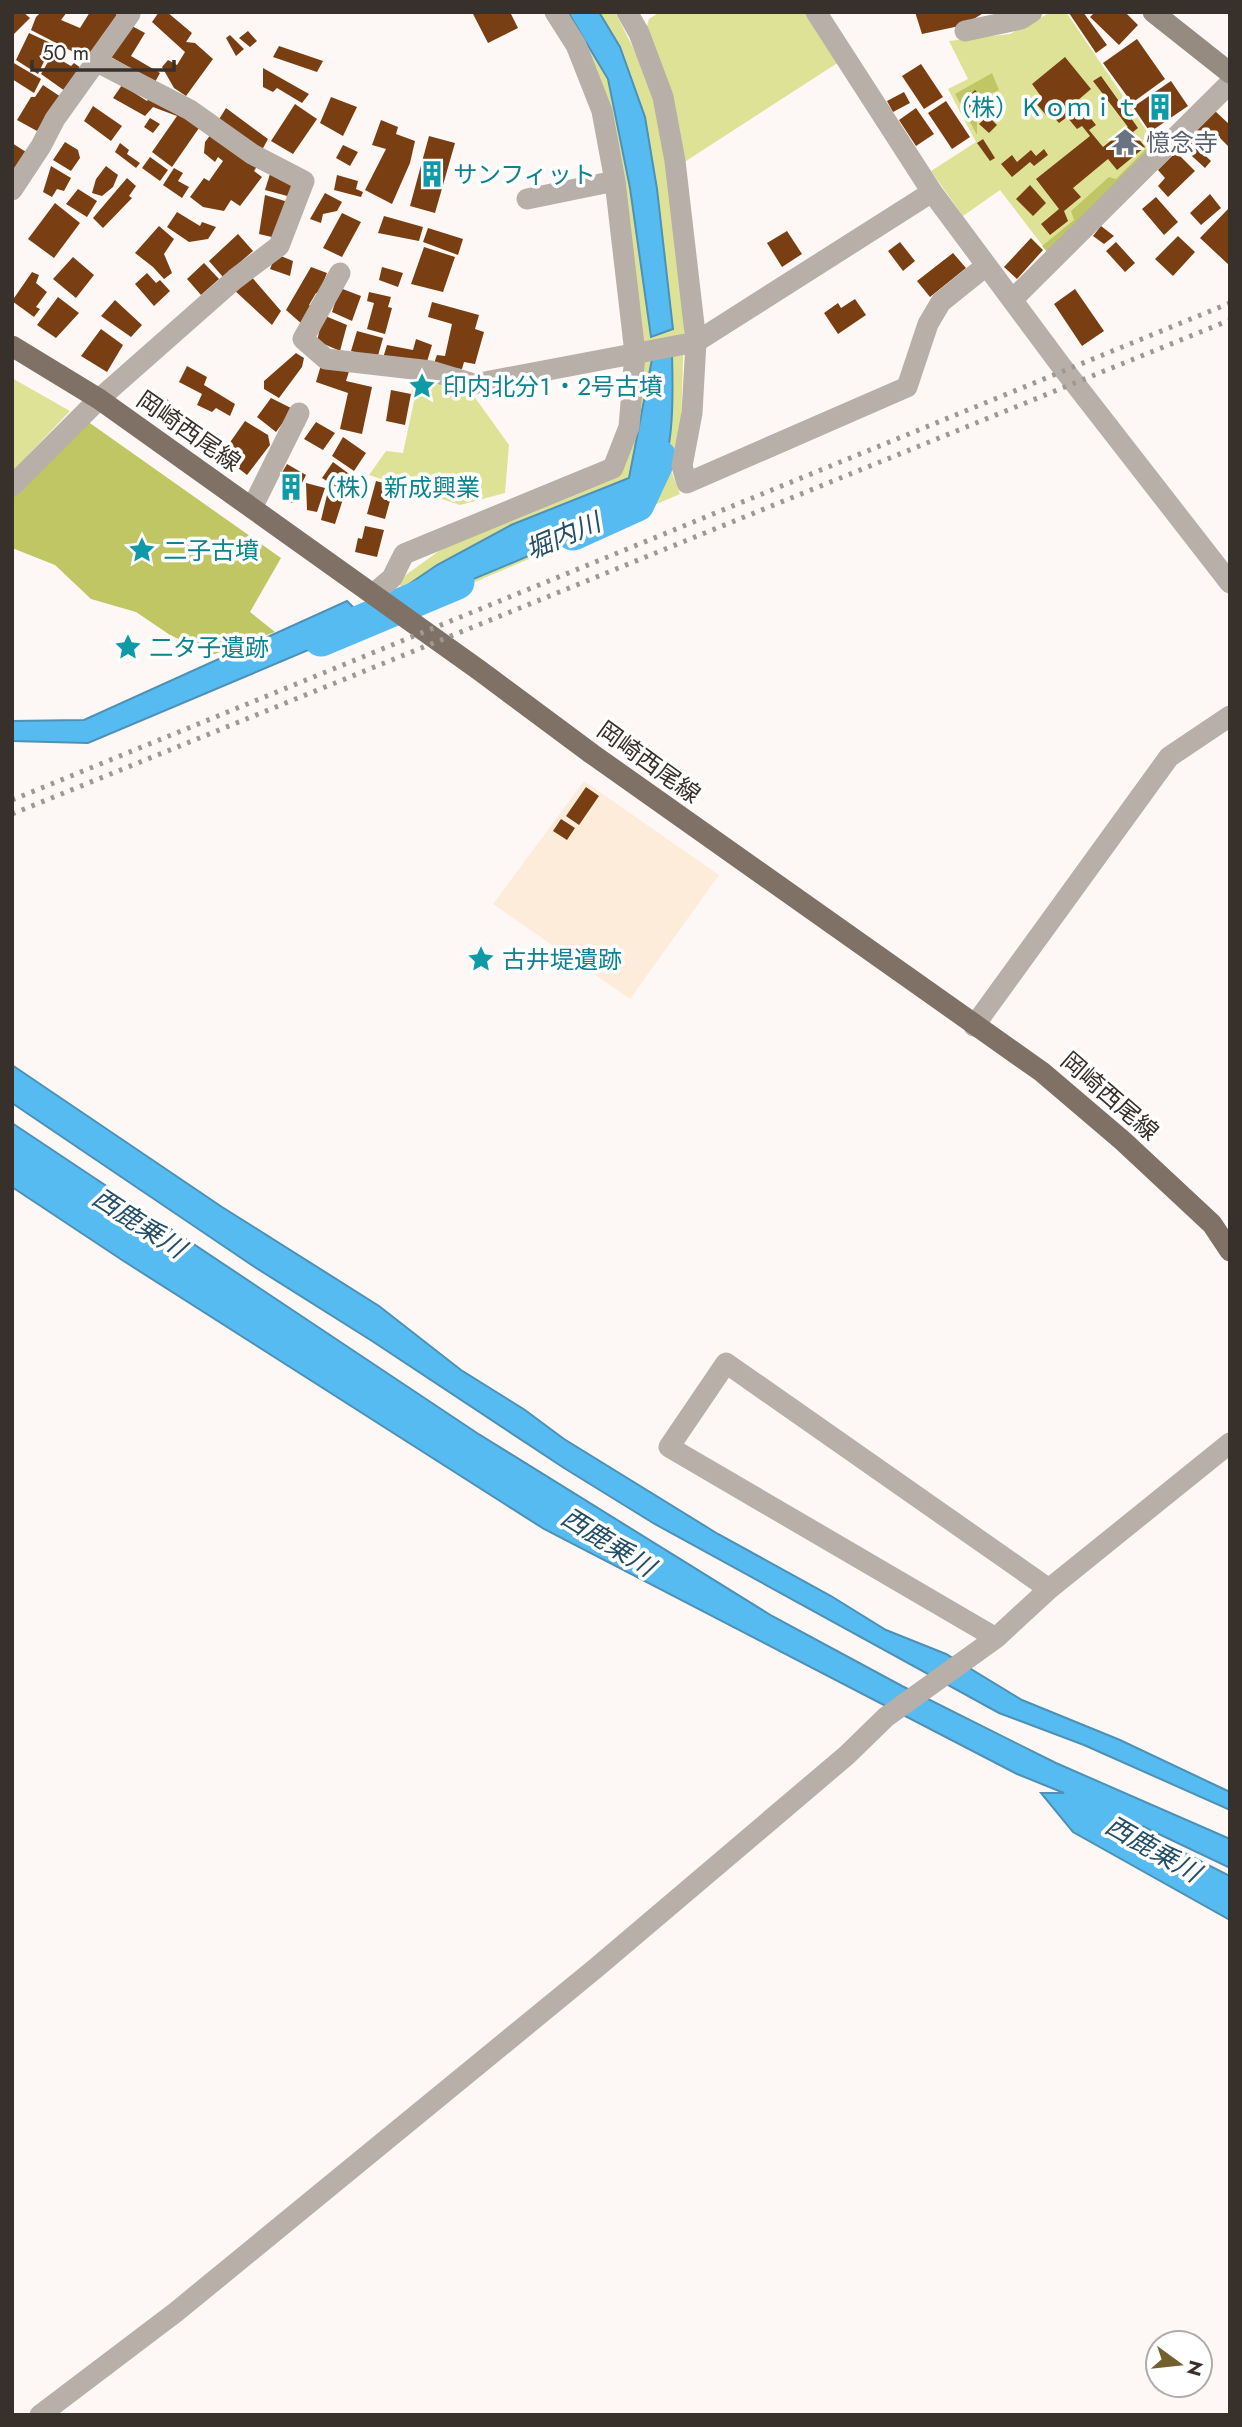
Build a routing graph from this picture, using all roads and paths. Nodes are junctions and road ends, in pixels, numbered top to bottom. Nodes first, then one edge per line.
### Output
1 (128, 12) edge
2 (555, 12) edge
3 (816, 12) edge
4 (1032, 12) edge
5 (1153, 12) edge
6 (636, 15) edge
7 (965, 32) dead end
8 (97, 62) junction
9 (1230, 73) edge
10 (1230, 83) edge
11 (615, 181) junction
12 (12, 190) edge
13 (932, 192) junction
14 (527, 200) dead end
15 (982, 269) dead end
16 (340, 274) dead end
17 (1012, 300) junction
18 (696, 342) junction
19 (12, 346) edge
20 (635, 354) junction
21 (99, 399) junction
22 (299, 413) dead end
23 (12, 486) edge
24 (252, 508) junction
25 (1230, 583) edge
26 (386, 604) junction
27 (1230, 716) edge
28 (974, 1026) junction
29 (1230, 1251) edge
30 (1230, 1443) edge
31 (1049, 1589) junction
32 (996, 1637) junction
33 (40, 2415) edge

1 - 8 street
2 - 11 street
3 - 13 street
4 - 7 street
5 - 9 main road
6 - 18 street
8 - 12 street
8 - 21 street
10 - 17 street
11 - 14 street
11 - 20 street
13 - 17 street
13 - 18 street
15 - 18 street
16 - 20 street
17 - 25 street
18 - 20 street
19 - 21 main road, 岡崎西尾線
20 - 26 street
21 - 23 street
21 - 24 main road, 岡崎西尾線
22 - 24 street
24 - 26 main road, 岡崎西尾線
26 - 28 main road, 岡崎西尾線
27 - 28 street
28 - 29 main road, 岡崎西尾線
30 - 31 street
31 - 32 street
31 - 32 street
32 - 33 street

